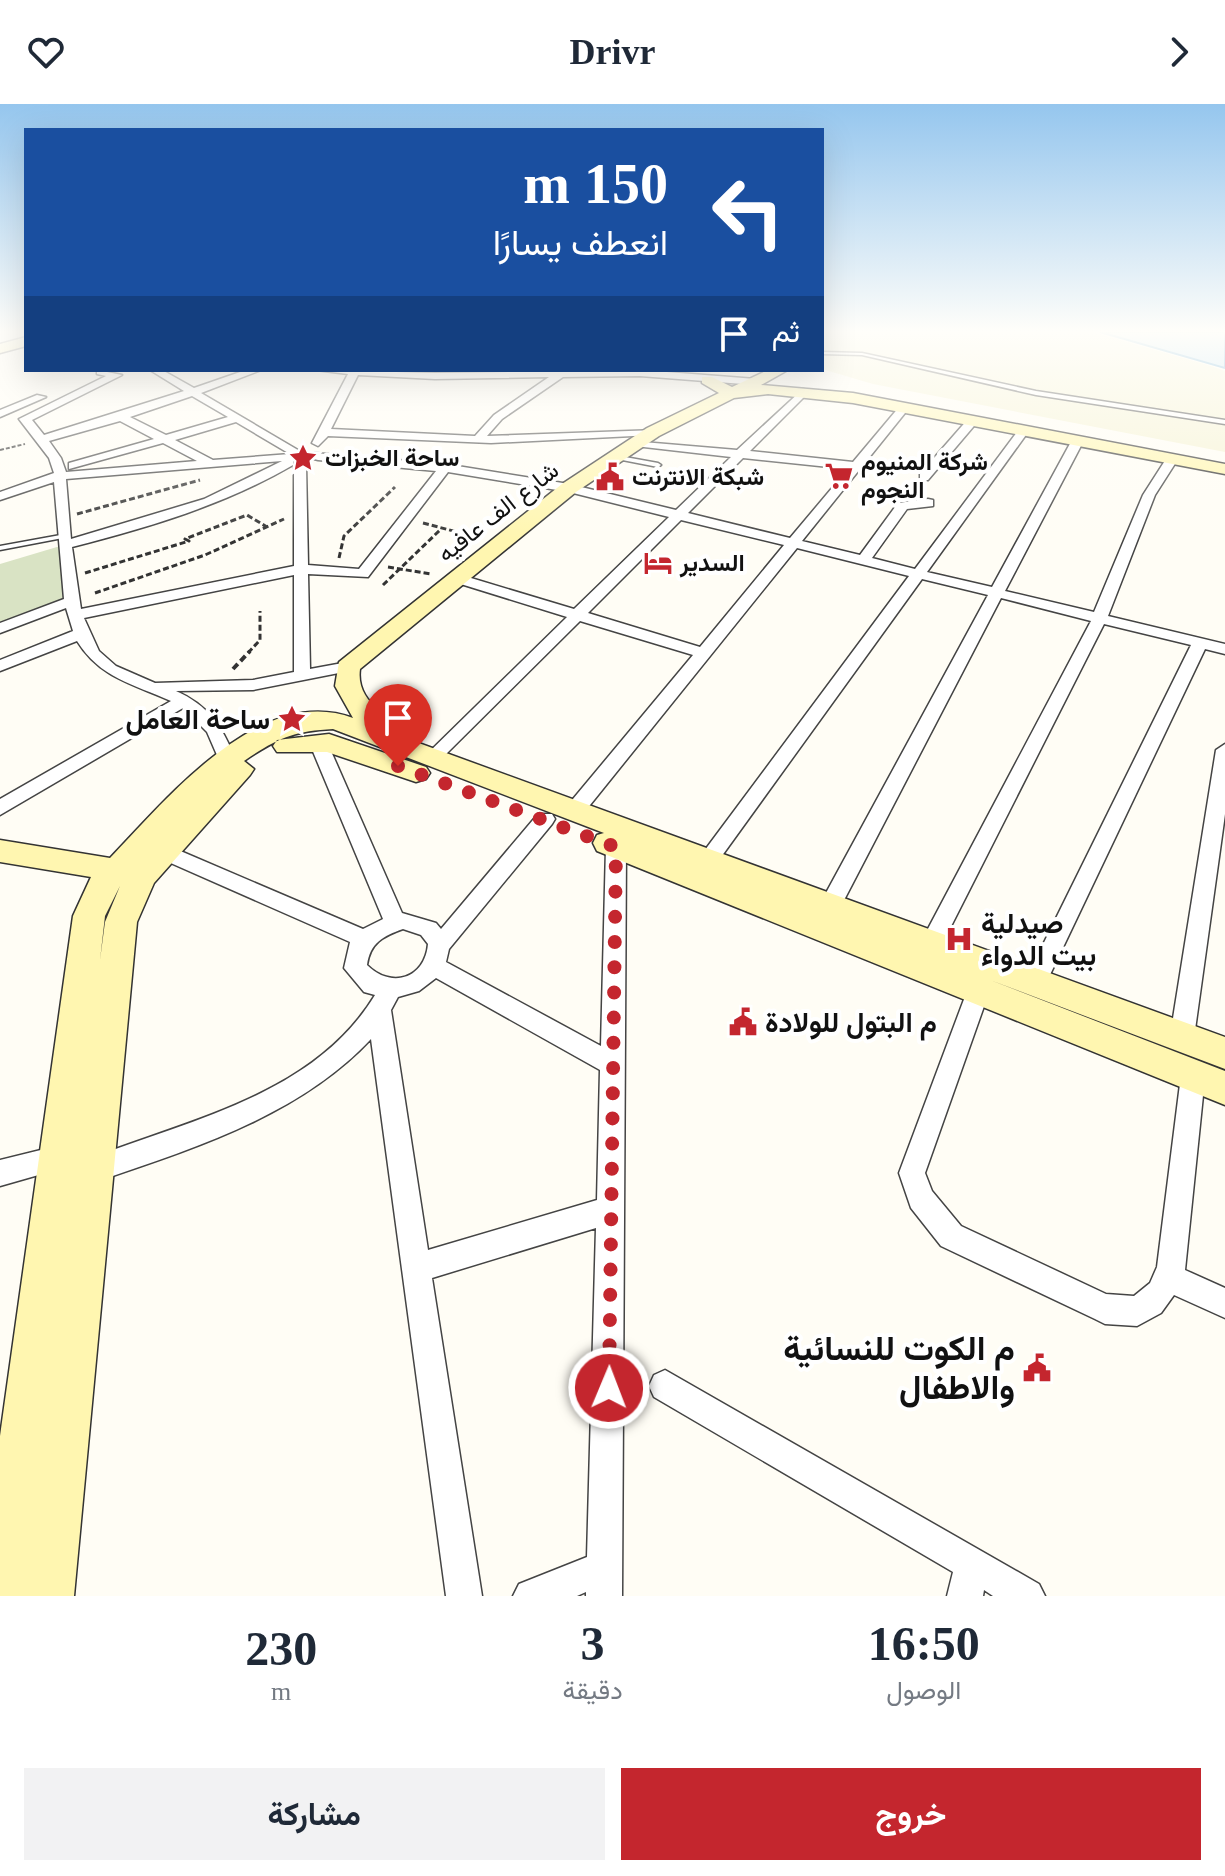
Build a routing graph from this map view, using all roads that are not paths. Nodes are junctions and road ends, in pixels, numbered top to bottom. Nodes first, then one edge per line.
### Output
1 (28, 402) edge
2 (58, 402) edge
3 (165, 402) edge
4 (210, 402) edge
5 (339, 402) edge
6 (520, 402) edge
7 (716, 402) edge
8 (793, 402) edge
9 (871, 402) edge
10 (1092, 402) edge
11 (904, 408) junction
12 (0, 413) edge
13 (121, 417) junction
14 (238, 418) junction
15 (973, 420) junction
16 (1225, 422) edge
17 (1024, 430) junction
18 (324, 432) junction
19 (653, 432) junction
20 (478, 439) junction
21 (40, 440) junction
22 (165, 440) junction
23 (1078, 440) junction
24 (635, 443) junction
25 (741, 453) junction
26 (300, 457) junction
27 (614, 457) junction
28 (1172, 459) junction
29 (212, 464) junction
30 (658, 465) dead end
31 (855, 466) junction
32 (445, 468) junction
33 (1225, 469) edge
34 (58, 473) junction
35 (924, 477) dead end
36 (569, 488) junction
37 (0, 496) edge
38 (928, 503) dead end
39 (681, 516) junction
40 (66, 540) junction
41 (791, 543) junction
42 (0, 548) edge
43 (863, 561) junction
44 (300, 569) junction
45 (917, 575) junction
46 (456, 578) junction
47 (993, 594) junction
48 (74, 605) junction
49 (579, 615) junction
50 (1099, 619) junction
51 (0, 628) edge
52 (80, 634) junction
53 (1200, 643) junction
54 (1225, 649) edge
55 (702, 653) junction
56 (0, 666) edge
57 (348, 667) junction
58 (302, 678) junction
59 (153, 686) junction
60 (183, 701) junction
61 (318, 742) junction
62 (1225, 750) edge
63 (419, 753) junction
64 (226, 758) junction
65 (0, 808) edge
66 (560, 815) junction
67 (616, 847) junction
68 (0, 851) edge
69 (164, 852) junction
70 (709, 859) junction
71 (115, 870) junction
72 (831, 904) junction
73 (395, 922) junction
74 (364, 939) junction
75 (932, 942) junction
76 (437, 956) junction
77 (984, 976) junction
78 (1036, 981) junction
79 (385, 999) junction
80 (1182, 1037) junction
81 (1225, 1053) edge
82 (611, 1064) junction
83 (1209, 1082) edge
84 (61, 1157) junction
85 (95, 1169) junction
86 (0, 1173) edge
87 (610, 1210) junction
88 (417, 1268) junction
89 (1168, 1277) junction
90 (1225, 1303) edge
91 (665, 1386) dead end
92 (968, 1579) edge
93 (604, 1582) edge
94 (4, 1596) edge
95 (48, 1596) edge
96 (464, 1596) edge
97 (531, 1596) edge
98 (1027, 1596) edge

1 - 12 street
2 - 21 street
3 - 13 street
4 - 14 street
5 - 18 street
6 - 20 street
7 - 19 street, شارع الف عافيه
8 - 25 street
9 - 11 street
10 - 16 lane
11 - 15 street
11 - 31 street
13 - 21 street
13 - 22 street
14 - 22 street
14 - 26 street
15 - 17 street
15 - 35 street
17 - 23 street
17 - 45 street
18 - 20 street
18 - 26 street
19 - 20 street
19 - 24 street, شارع الف عافيه
21 - 34 street
22 - 29 street
22 - 34 street
23 - 28 street
23 - 47 street
24 - 25 street
24 - 27 street, شارع الف عافيه
25 - 31 street
25 - 39 street
26 - 29 street
26 - 32 street
26 - 40 street
26 - 44 street
27 - 30 lane
27 - 36 street, شارع الف عافيه
28 - 33 street
28 - 50 street
29 - 34 street
31 - 41 street
32 - 36 street
32 - 44 street
34 - 37 street
34 - 40 street
36 - 39 street
36 - 46 street, شارع الف عافيه
38 - 43 street
39 - 41 street
39 - 49 street
40 - 42 lane
40 - 48 street
41 - 43 street
41 - 55 street
43 - 45 street
44 - 48 street
44 - 58 street
45 - 47 street
45 - 70 street
46 - 49 street
46 - 57 street, شارع الف عافيه
47 - 50 street
47 - 72 street
48 - 51 street
48 - 52 street
49 - 55 street
49 - 63 street
50 - 53 street
50 - 75 street
52 - 56 street
52 - 59 street
53 - 54 street
53 - 78 street
55 - 66 street
57 - 58 street
57 - 63 street
58 - 59 street
59 - 60 street
60 - 64 street
60 - 65 street
61 - 66 street
61 - 69 street
61 - 73 street
62 - 80 street
63 - 64 street
63 - 66 street
64 - 71 street
66 - 67 street
66 - 70 street
66 - 76 street
67 - 77 street
67 - 82 street
68 - 71 street
69 - 74 street
69 - 85 street
70 - 72 street
71 - 84 street
72 - 75 street
73 - 74 street
73 - 76 street
74 - 79 street
75 - 77 street
76 - 79 street
76 - 82 street
77 - 78 street
77 - 83 street
77 - 89 street
78 - 80 street
79 - 85 street
79 - 88 street
80 - 81 street
82 - 87 street
83 - 89 street
84 - 86 street
84 - 94 street
85 - 95 street
87 - 88 street
87 - 93 street
88 - 96 street
89 - 90 street
91 - 92 street
92 - 98 street
93 - 97 street

